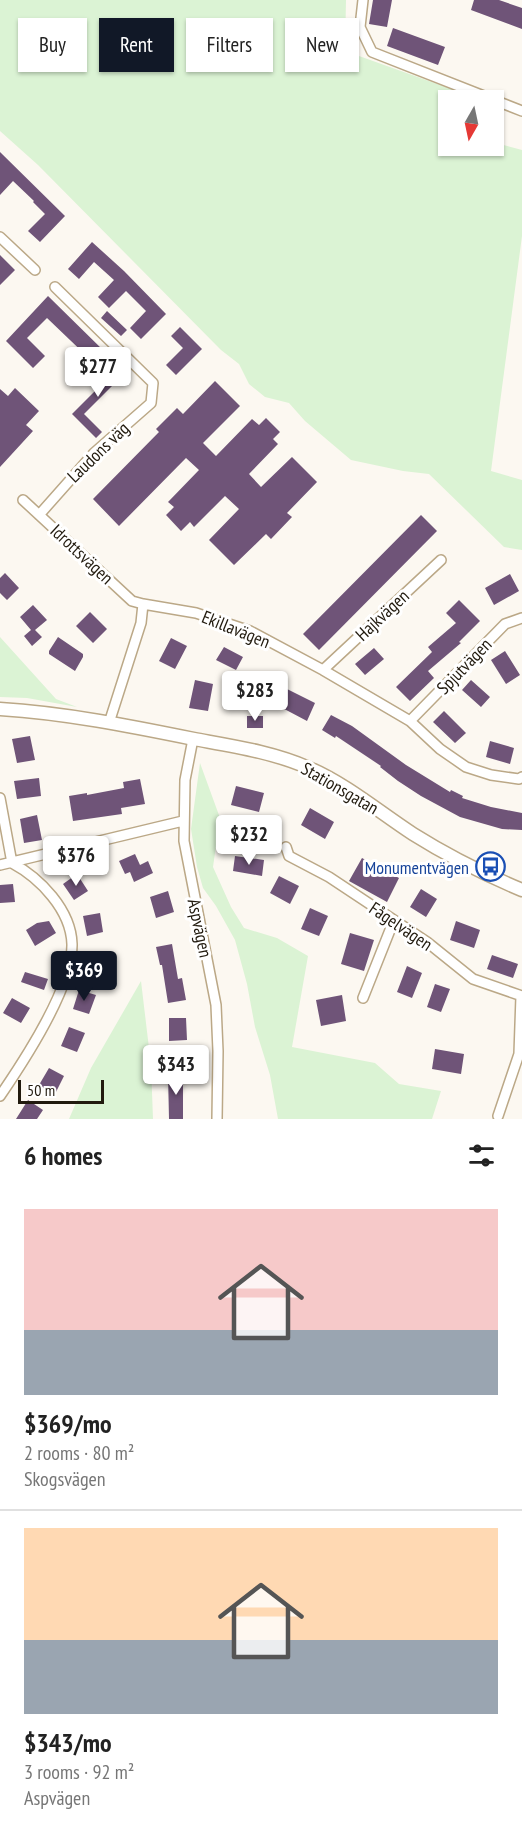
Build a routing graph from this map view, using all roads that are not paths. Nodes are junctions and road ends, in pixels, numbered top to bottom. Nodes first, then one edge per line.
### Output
1 (363, 0) edge
2 (522, 111) edge
3 (0, 237) edge
4 (35, 270) dead end
5 (55, 287) dead end
6 (24, 500) dead end
7 (39, 515) junction
8 (441, 560) dead end
9 (143, 604) junction
10 (522, 618) edge
11 (323, 670) junction
12 (0, 709) edge
13 (410, 721) junction
14 (109, 723) junction
15 (194, 739) junction
16 (522, 777) edge
17 (0, 798) edge
18 (183, 821) junction
19 (286, 847) dead end
20 (12, 863) junction
21 (0, 865) edge
22 (522, 890) edge
23 (394, 920) junction
24 (522, 996) edge
25 (363, 998) dead end
26 (0, 1096) edge
27 (498, 1116) dead end
28 (217, 1119) edge

1 - 2 street
3 - 4 street
5 - 7 street, Laudons väg
6 - 7 street, Idrottsvägen
7 - 9 street, Idrottsvägen
8 - 11 street, Hajkvägen
9 - 11 street, Ekillavägen
9 - 14 street
10 - 13 street, Spjutvägen
11 - 13 street, Ekillavägen
12 - 14 street, Stationsgatan
13 - 16 street, Ekillavägen
14 - 15 street, Stationsgatan
15 - 18 street, Aspvägen
15 - 22 street, Stationsgatan
17 - 20 street
18 - 20 street
18 - 28 street, Aspvägen
19 - 23 street, Fågelvägen
20 - 21 street
20 - 26 street
23 - 24 street, Fågelvägen
23 - 25 street
24 - 27 street

